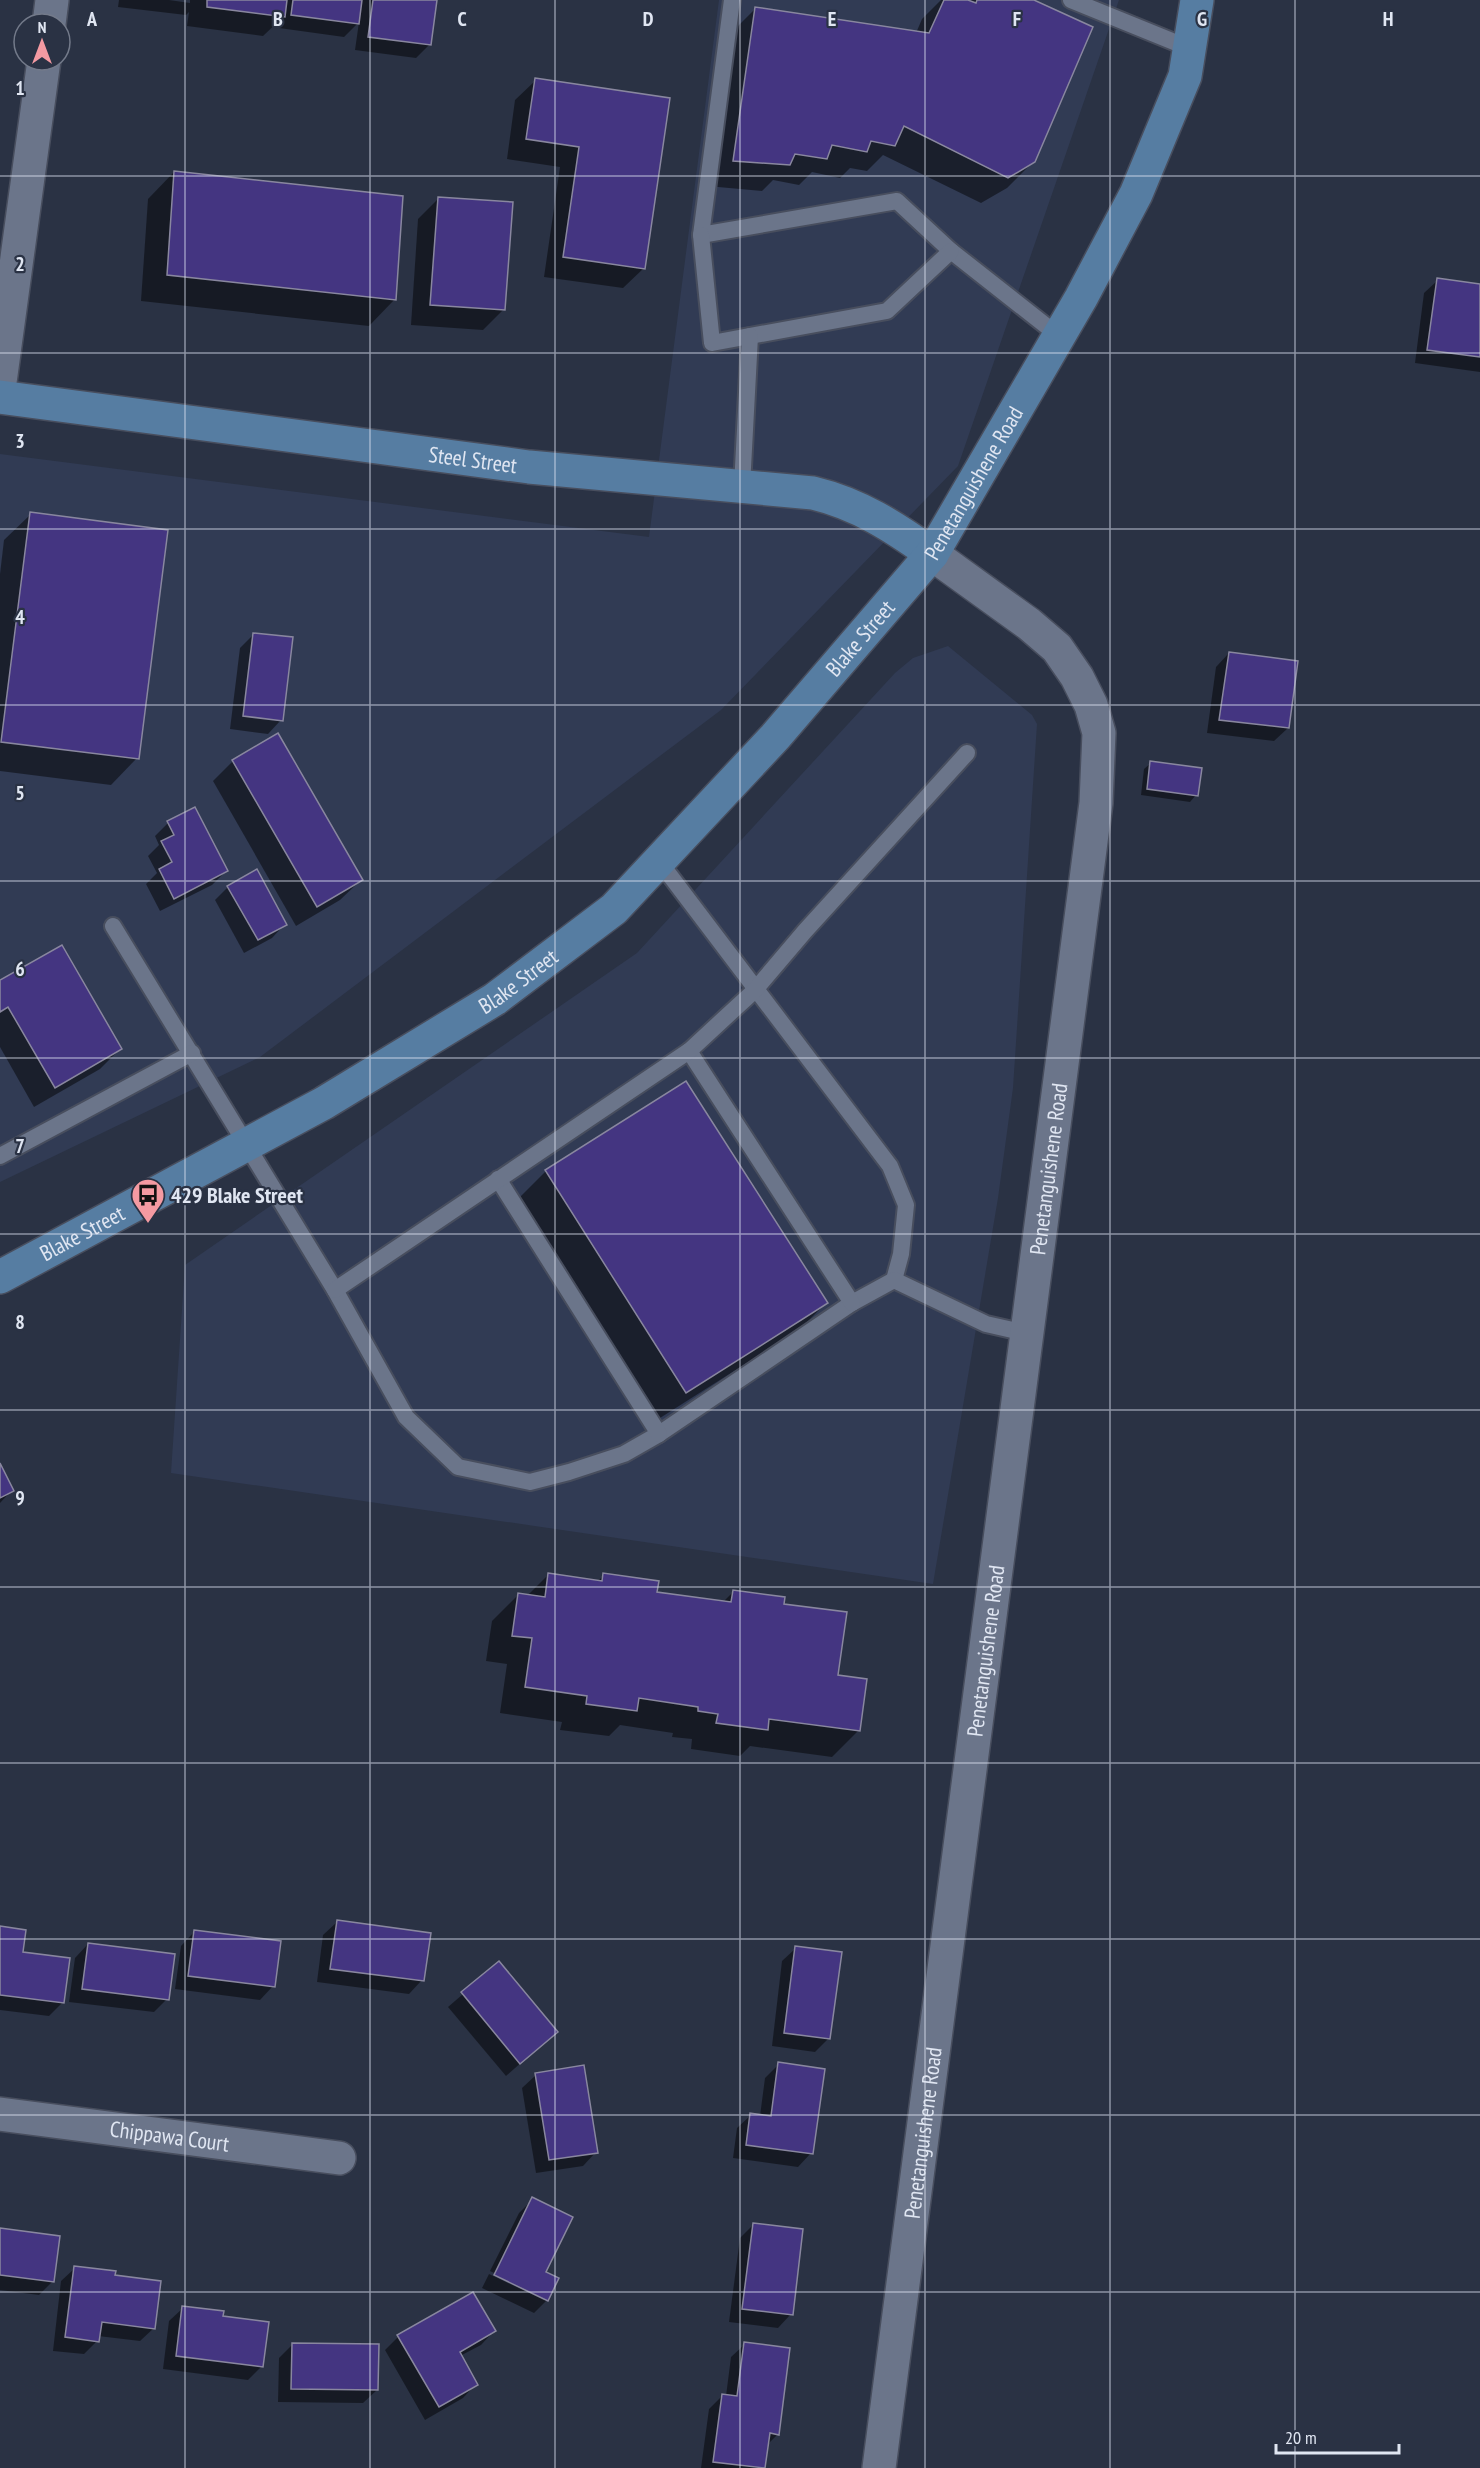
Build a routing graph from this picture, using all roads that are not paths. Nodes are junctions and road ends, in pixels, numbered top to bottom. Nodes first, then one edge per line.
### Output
1 (732, 0) edge
2 (1071, 0) edge
3 (1197, 0) edge
4 (1190, 48) junction
5 (42, 72) edge
6 (701, 235) junction
7 (951, 251) junction
8 (750, 336) junction
9 (1059, 336) junction
10 (0, 382) edge
11 (0, 397) edge
12 (742, 486) junction
13 (933, 554) junction
14 (967, 753) dead end
15 (659, 861) junction
16 (113, 926) dead end
17 (755, 990) junction
18 (689, 1051) junction
19 (192, 1053) junction
20 (245, 1145) junction
21 (0, 1156) edge
22 (498, 1179) junction
23 (0, 1277) edge
24 (894, 1281) junction
25 (335, 1290) junction
26 (852, 1303) junction
27 (1026, 1333) junction
28 (659, 1434) junction
29 (0, 2114) edge
30 (339, 2158) dead end
31 (879, 2468) edge

1 - 6 lane
2 - 4 lane
3 - 4 main road, Penetanguishene Road
4 - 9 main road, Penetanguishene Road
5 - 10 street
6 - 7 lane
6 - 8 lane
7 - 8 lane
7 - 9 lane
8 - 12 lane
9 - 13 main road, Penetanguishene Road
11 - 12 main road, Steel Street
12 - 13 main road, Steel Street
13 - 15 main road, Blake Street
13 - 27 street, Penetanguishene Road
14 - 17 lane
15 - 17 lane
15 - 20 main road, Blake Street
16 - 19 lane
17 - 18 lane
17 - 24 lane
18 - 22 lane
18 - 26 lane
19 - 20 lane
19 - 21 lane
20 - 23 main road, Blake Street
20 - 25 lane
22 - 25 lane
22 - 28 lane
24 - 26 lane
24 - 27 lane
25 - 28 lane
26 - 28 lane
27 - 31 street, Penetanguishene Road
29 - 30 street, Chippawa Court

